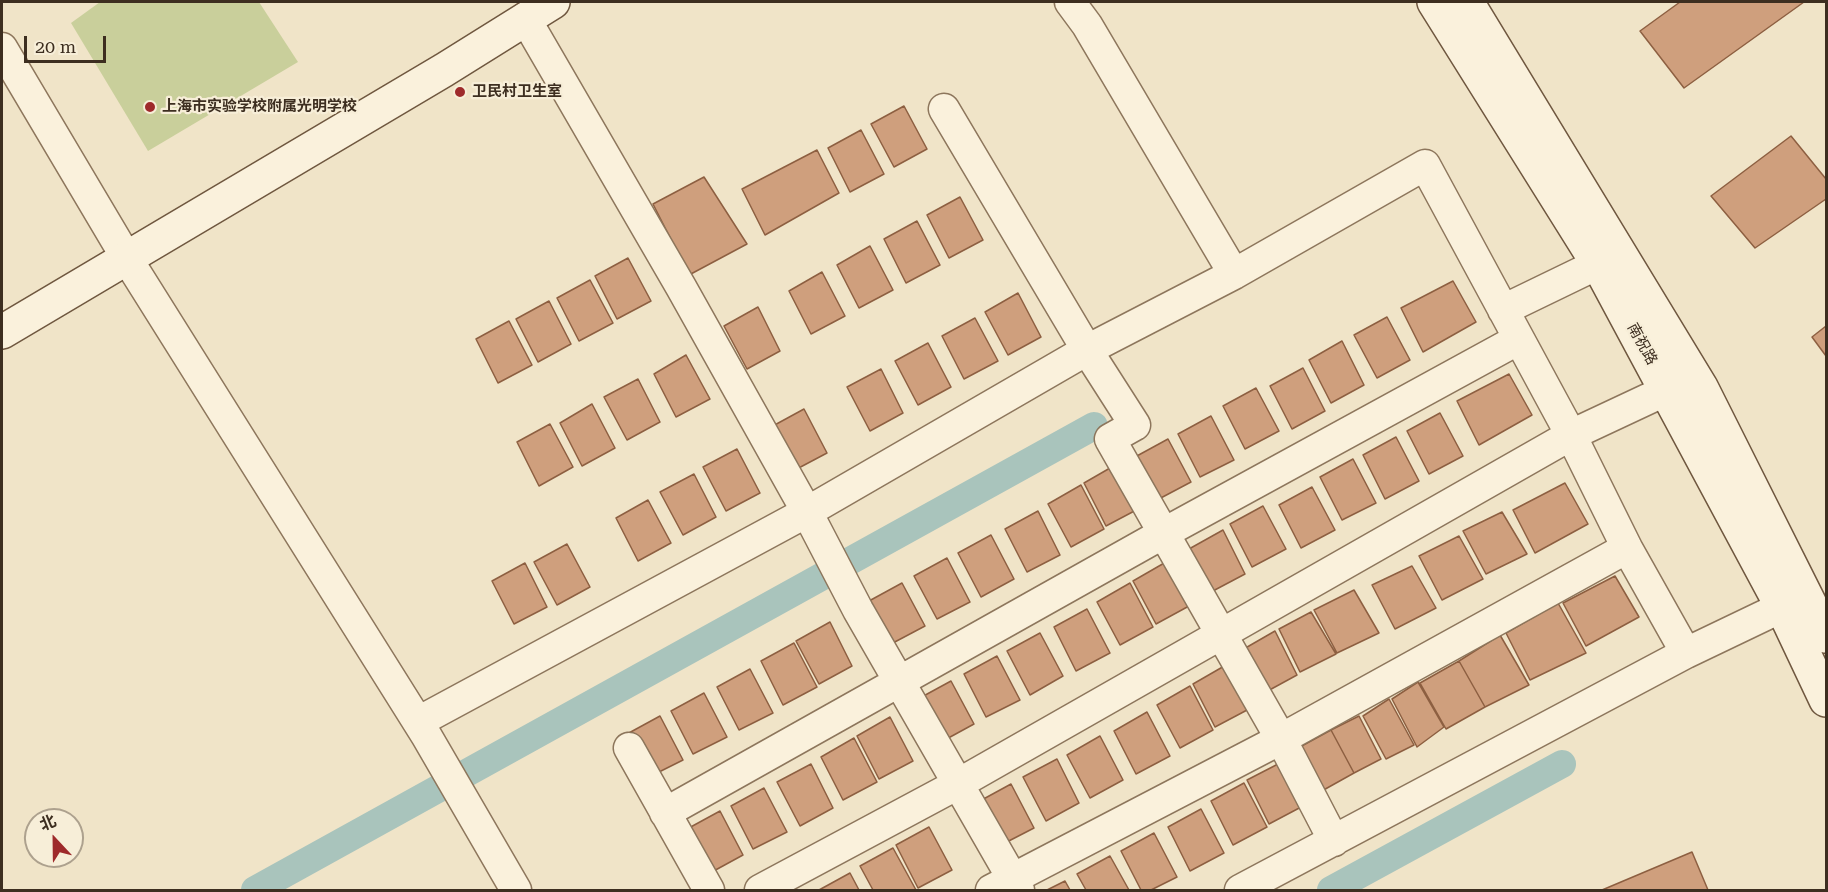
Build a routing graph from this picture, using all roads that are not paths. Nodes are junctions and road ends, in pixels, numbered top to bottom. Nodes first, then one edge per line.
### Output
1 (553, 2) edge
2 (1070, 2) edge
3 (1434, 2) edge
4 (1467, 2) edge
5 (525, 18) junction
6 (2, 48) edge
7 (944, 109) dead end
8 (126, 257) junction
9 (1598, 264) junction
10 (1234, 274) junction
11 (1503, 310) junction
12 (2, 332) edge
13 (1519, 339) junction
14 (1087, 350) junction
15 (1667, 390) junction
16 (1570, 435) junction
17 (811, 518) junction
18 (1164, 533) junction
19 (1627, 548) junction
20 (1782, 607) junction
21 (1221, 634) junction
22 (1827, 636) edge
23 (1686, 653) junction
24 (899, 683) junction
25 (1825, 692) edge
26 (422, 729) junction
27 (1281, 739) junction
28 (629, 748) dead end
29 (958, 784) junction
30 (665, 813) junction
31 (1334, 841) junction
32 (1007, 887) edge
33 (516, 891) edge
34 (709, 891) edge
35 (760, 891) edge
36 (1240, 891) edge

1 - 5 main road
2 - 10 street
3 - 9 main road, 南祝路
4 - 22 main road, 南祝路
5 - 8 main road
5 - 17 street
6 - 8 street
7 - 14 street
8 - 12 main road
8 - 26 street
9 - 11 street
9 - 15 main road, 南祝路
10 - 11 street
10 - 14 street
11 - 13 street
13 - 16 street
13 - 18 street
14 - 17 street
14 - 18 street
15 - 16 street
15 - 20 main road, 南祝路
16 - 19 street
16 - 21 street
17 - 24 street
17 - 26 street
18 - 21 street
18 - 24 street
19 - 23 street
19 - 27 street
20 - 23 street
20 - 25 main road, 南祝路
21 - 27 street
21 - 29 street
23 - 31 street
24 - 29 street
24 - 30 street
26 - 33 street
27 - 31 street
27 - 32 street
28 - 30 street
29 - 32 street
29 - 35 street
30 - 34 street
31 - 36 street

